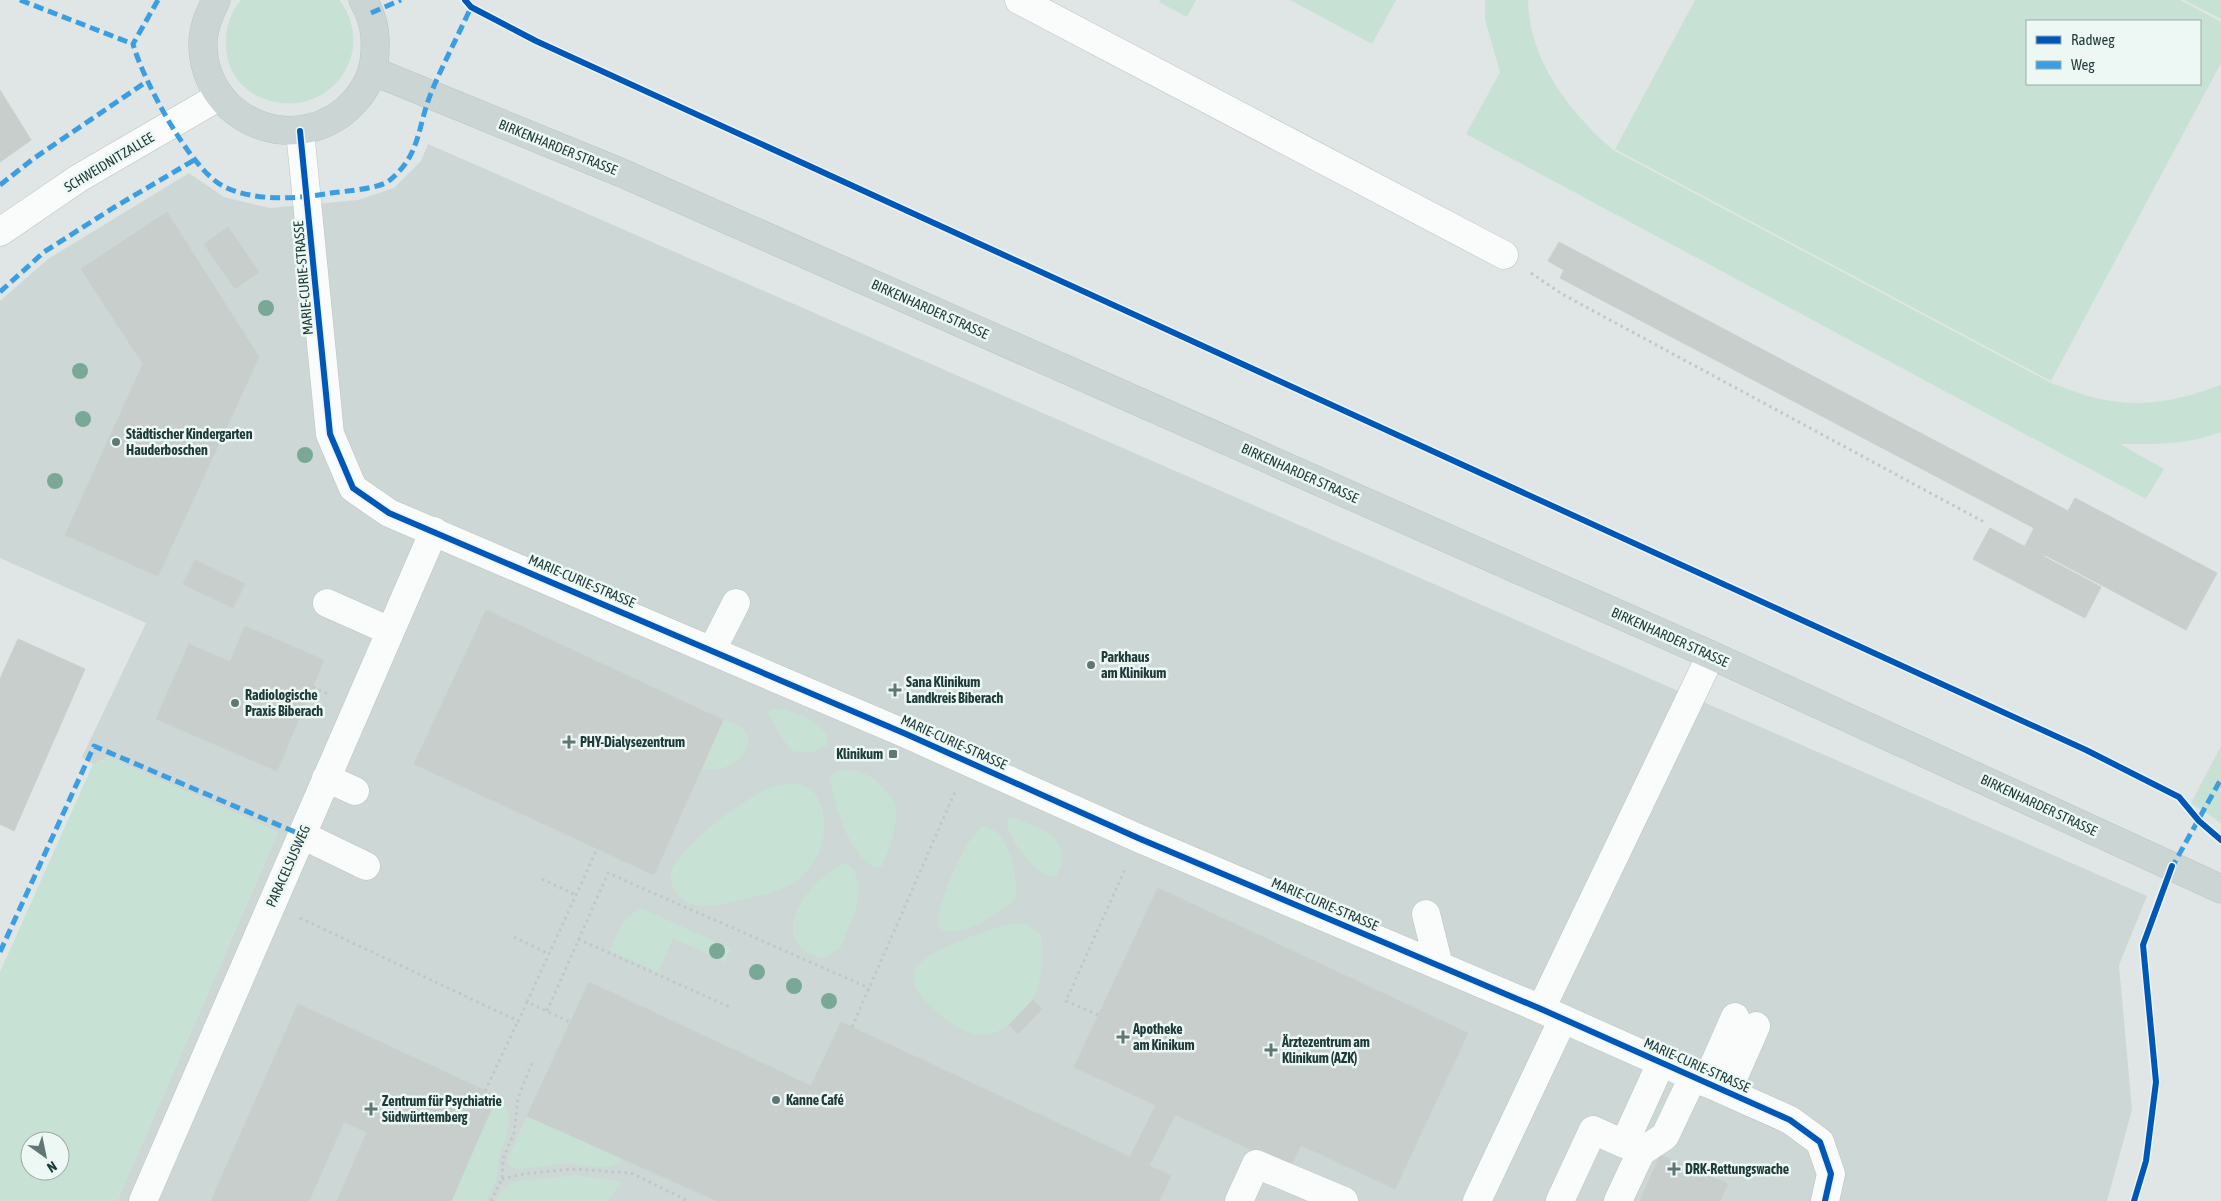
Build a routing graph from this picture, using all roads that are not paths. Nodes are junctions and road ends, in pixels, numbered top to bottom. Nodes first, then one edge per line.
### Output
1 (216, 0) edge
2 (363, 0) edge
3 (1019, 0) edge
4 (373, 71) junction
5 (220, 96) junction
6 (300, 131) junction
7 (0, 232) edge
8 (1504, 255) road end
9 (434, 531) junction
10 (327, 602) dead end
11 (736, 602) dead end
12 (390, 631) junction
13 (712, 650) junction
14 (1711, 655) junction
15 (326, 778) junction
16 (355, 790) dead end
17 (302, 835) junction
18 (366, 866) dead end
19 (2221, 889) edge
20 (1426, 914) dead end
21 (1439, 966) junction
22 (1552, 1014) junction
23 (1745, 1022) dead end
24 (1661, 1063) junction
25 (1709, 1084) junction
26 (1632, 1148) junction
27 (142, 1201) edge
28 (1239, 1201) edge
29 (1344, 1201) edge
30 (1477, 1201) edge
31 (1560, 1201) edge
32 (1618, 1201) edge
33 (1825, 1201) edge

1 - 5 main road
2 - 4 main road
3 - 8 street
4 - 6 main road
4 - 14 main road, BIRKENHARDER STRASSE
5 - 6 main road
5 - 7 street, SCHWEIDNITZALLEE
6 - 9 street, MARIE-CURIE-STRASSE
9 - 12 street, PARACELSUSWEG
9 - 13 street, MARIE-CURIE-STRASSE
10 - 12 street
11 - 13 street
12 - 15 street, PARACELSUSWEG
13 - 21 street, MARIE-CURIE-STRASSE
14 - 19 main road, BIRKENHARDER STRASSE
14 - 22 street
15 - 16 street
15 - 17 street, PARACELSUSWEG
17 - 18 street
17 - 27 street, PARACELSUSWEG
20 - 21 street
21 - 22 street, MARIE-CURIE-STRASSE
22 - 24 street, MARIE-CURIE-STRASSE
22 - 30 street
23 - 25 street
24 - 25 street, MARIE-CURIE-STRASSE
24 - 26 street
25 - 26 street
25 - 33 street, MARIE-CURIE-STRASSE
26 - 31 street
26 - 32 street
28 - 29 street

